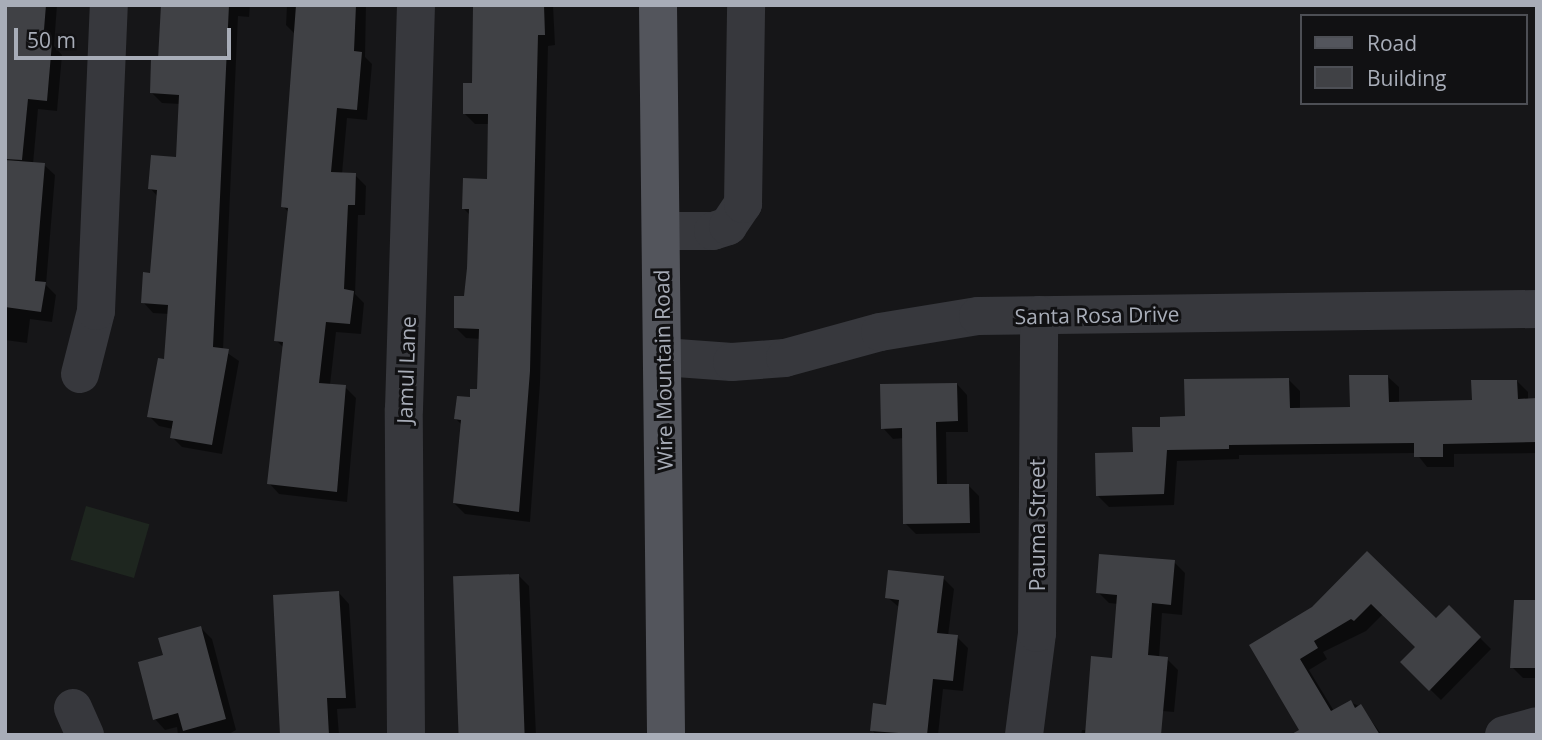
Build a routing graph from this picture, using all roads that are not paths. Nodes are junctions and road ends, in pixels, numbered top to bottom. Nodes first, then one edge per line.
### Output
1 (109, 5) edge
2 (416, 5) edge
3 (658, 5) edge
4 (746, 5) edge
5 (661, 231) junction
6 (1537, 309) edge
7 (1039, 315) junction
8 (663, 357) junction
9 (80, 374) dead end
10 (1537, 726) edge
11 (406, 735) edge
12 (666, 735) edge
13 (1024, 735) edge
14 (1504, 735) edge

1 - 9 street
2 - 11 street, Jamul Lane
3 - 5 main road, Wire Mountain Road
4 - 5 street
5 - 8 main road, Wire Mountain Road
6 - 7 street, Santa Rosa Drive
7 - 8 street, Santa Rosa Drive
7 - 13 street, Pauma Street
8 - 12 main road, Wire Mountain Road
10 - 14 street

